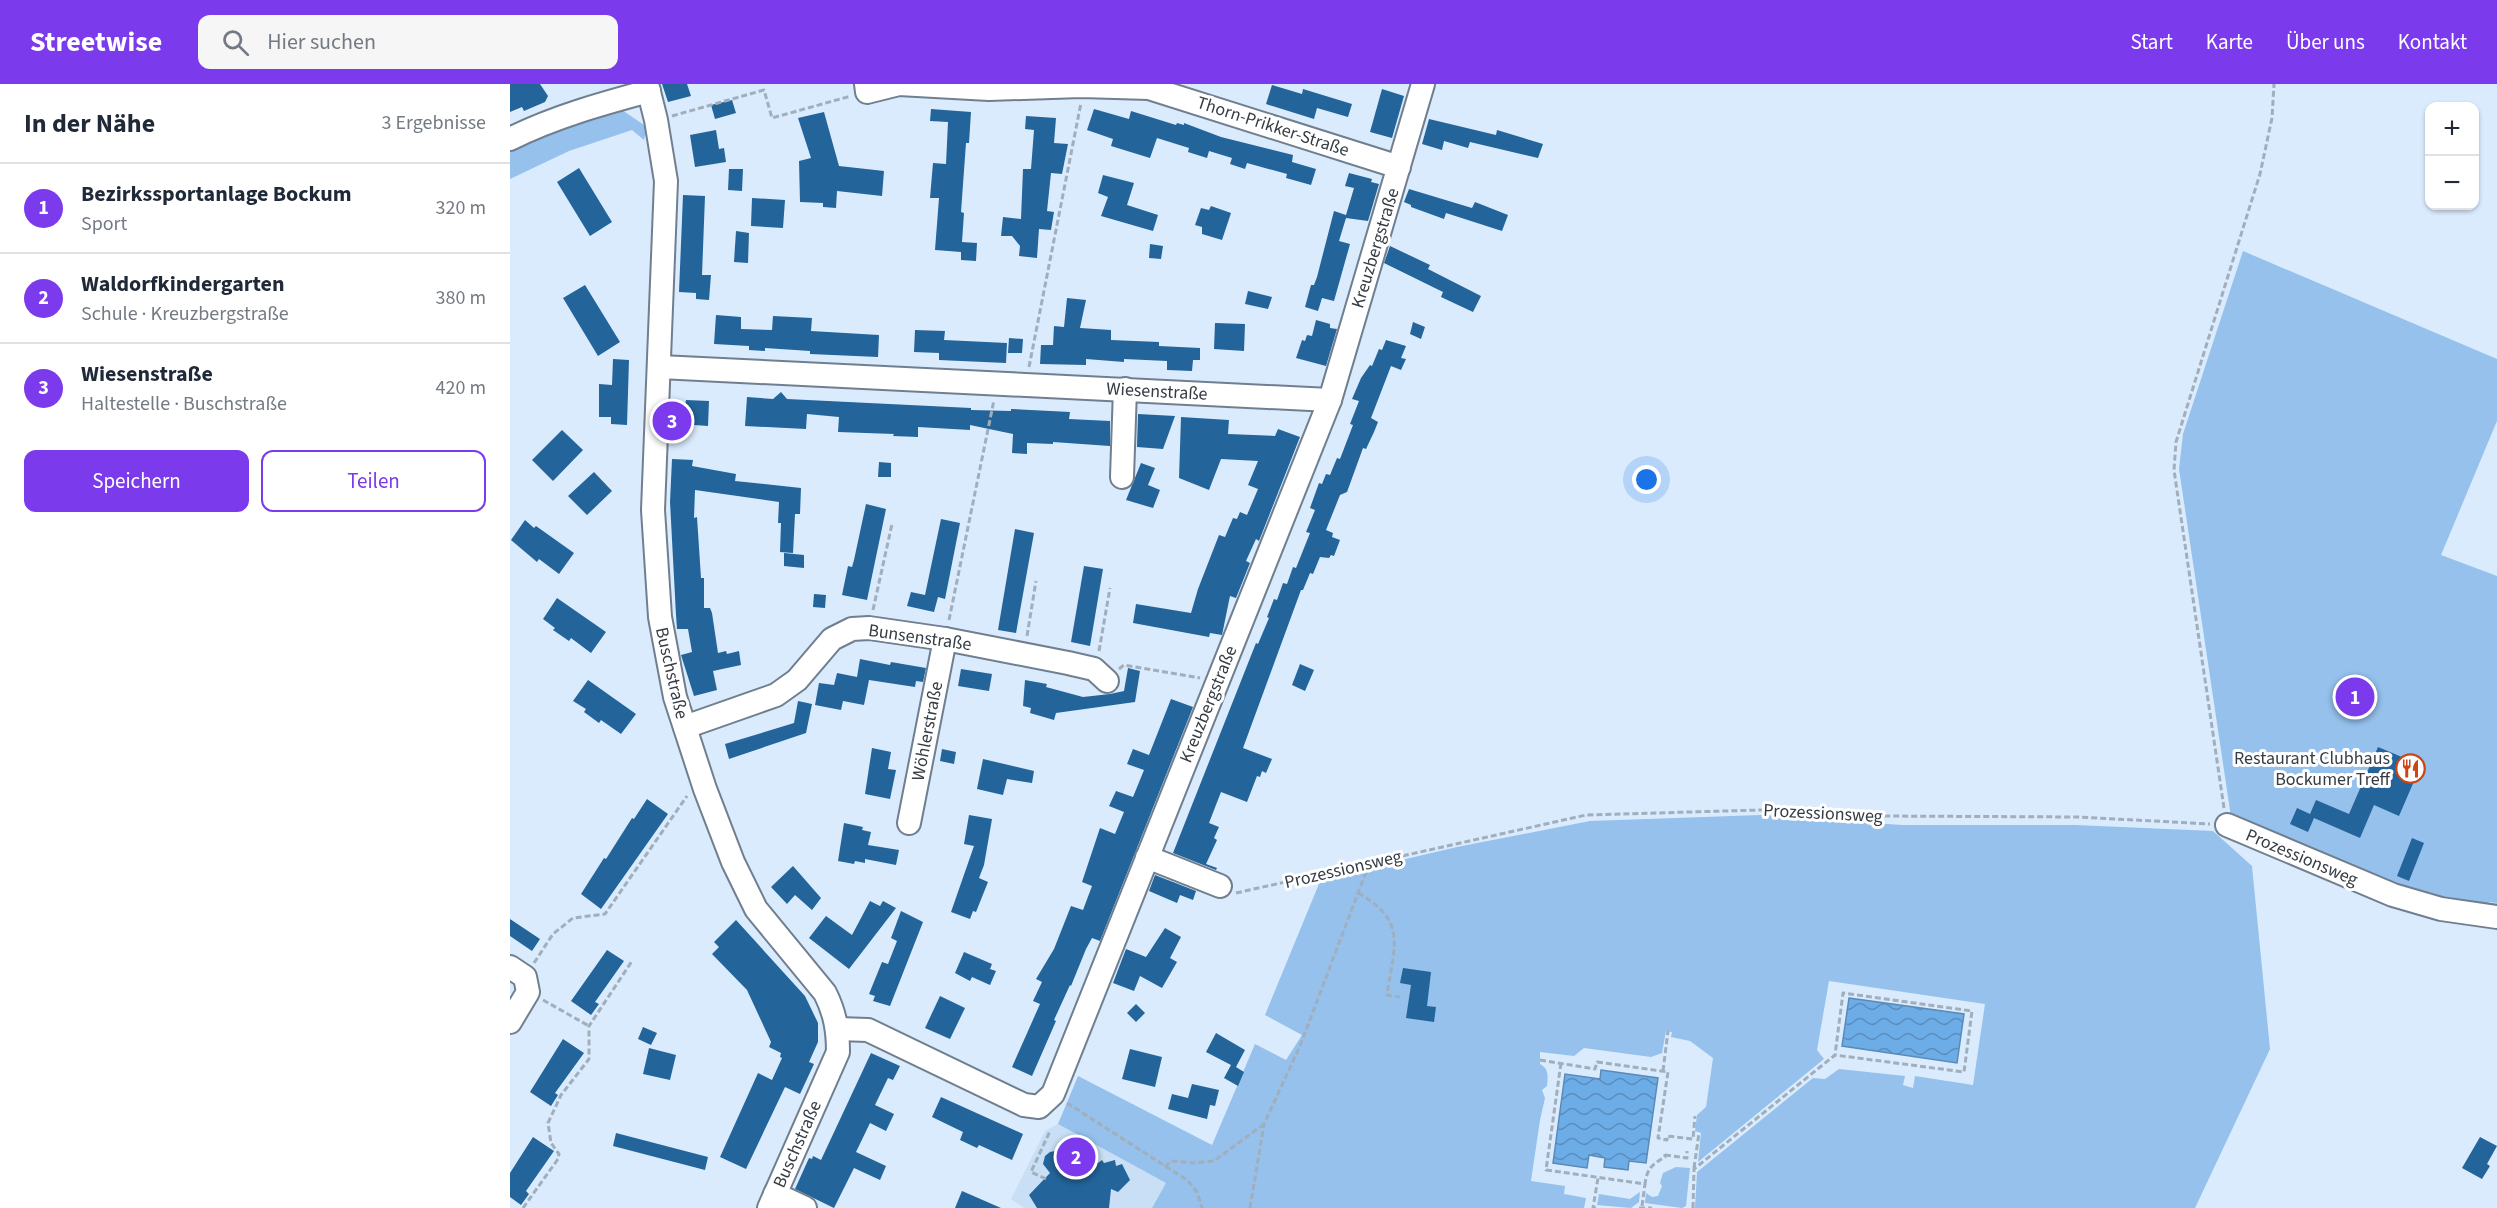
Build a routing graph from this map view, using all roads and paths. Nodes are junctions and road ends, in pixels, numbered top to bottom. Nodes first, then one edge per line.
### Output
1 (1423, 84) edge
2 (2274, 84) edge
3 (1081, 85) edge
4 (648, 87) edge
5 (866, 88) edge
6 (656, 120) junction
7 (510, 139) edge
8 (1399, 167) junction
9 (660, 367) junction
10 (997, 384) junction
11 (1025, 384) junction
12 (1125, 389) junction
13 (1330, 400) junction
14 (1122, 477) dead end
15 (892, 524) dead end
16 (1036, 581) dead end
17 (1110, 588) dead end
18 (869, 628) junction
19 (945, 639) junction
20 (1023, 654) junction
21 (1100, 675) junction
22 (1217, 683) junction
23 (685, 727) junction
24 (705, 789) junction
25 (909, 823) dead end
26 (2227, 825) junction
27 (1147, 857) junction
28 (1369, 864) junction
29 (1220, 886) joint
30 (1358, 893) junction
31 (2497, 917) edge
32 (632, 961) dead end
33 (521, 978) edge
34 (1400, 997) dead end
35 (510, 1022) edge
36 (589, 1026) junction
37 (838, 1029) junction
38 (1668, 1031) dead end
39 (1835, 1055) junction
40 (1540, 1060) dead end
41 (1561, 1063) junction
42 (1663, 1071) junction
43 (1053, 1094) junction
44 (1695, 1116) dead end
45 (1264, 1124) junction
46 (1050, 1131) dead end
47 (1699, 1133) dead end
48 (1687, 1151) dead end
49 (1165, 1167) junction
50 (1694, 1169) junction
51 (1598, 1178) junction
52 (1046, 1179) dead end
53 (1645, 1184) junction
54 (772, 1201) edge
55 (1640, 1207) edge
56 (523, 1208) edge
57 (805, 1208) edge
58 (1202, 1208) edge
59 (1250, 1208) edge
60 (1596, 1208) edge
61 (1652, 1208) edge
62 (1693, 1208) edge

1 - 8 street, Kreuzbergstraße
2 - 26 path
3 - 5 street, Thorn-Prikker-Straße
3 - 8 street, Thorn-Prikker-Straße
3 - 11 path
4 - 6 street, Buschstraße
4 - 7 street
5 - 6 path
6 - 9 street, Buschstraße
8 - 13 street, Kreuzbergstraße
9 - 10 street, Wiesenstraße
9 - 23 street, Buschstraße
10 - 11 street, Wiesenstraße
10 - 19 path
11 - 12 street, Wiesenstraße
12 - 13 street, Wiesenstraße
12 - 14 street
13 - 22 street, Kreuzbergstraße
15 - 18 path
16 - 20 path
17 - 21 path
18 - 19 street, Bunsenstraße
18 - 23 street, Bunsenstraße
19 - 20 street, Bunsenstraße
19 - 25 street, Wöhlerstraße
20 - 21 street, Bunsenstraße
21 - 22 path
22 - 27 street, Kreuzbergstraße
23 - 24 street, Buschstraße
24 - 33 path
24 - 37 street, Buschstraße
26 - 28 path, Prozessionsweg
26 - 31 street, Prozessionsweg
27 - 29 street
27 - 43 street, Kreuzbergstraße
28 - 29 path, Prozessionsweg
28 - 30 path
30 - 34 path
30 - 45 path
32 - 36 path
33 - 35 street
33 - 36 path
36 - 56 path
37 - 43 street
37 - 54 street, Buschstraße
38 - 42 path
39 - 39 path
39 - 50 path
40 - 41 path
41 - 42 path
41 - 51 path
42 - 44 path
43 - 49 path
45 - 49 path
45 - 59 path
46 - 52 path
47 - 50 path
48 - 53 path
49 - 58 path
50 - 62 path
51 - 53 path
51 - 60 path
53 - 55 path
54 - 57 street
55 - 61 path

